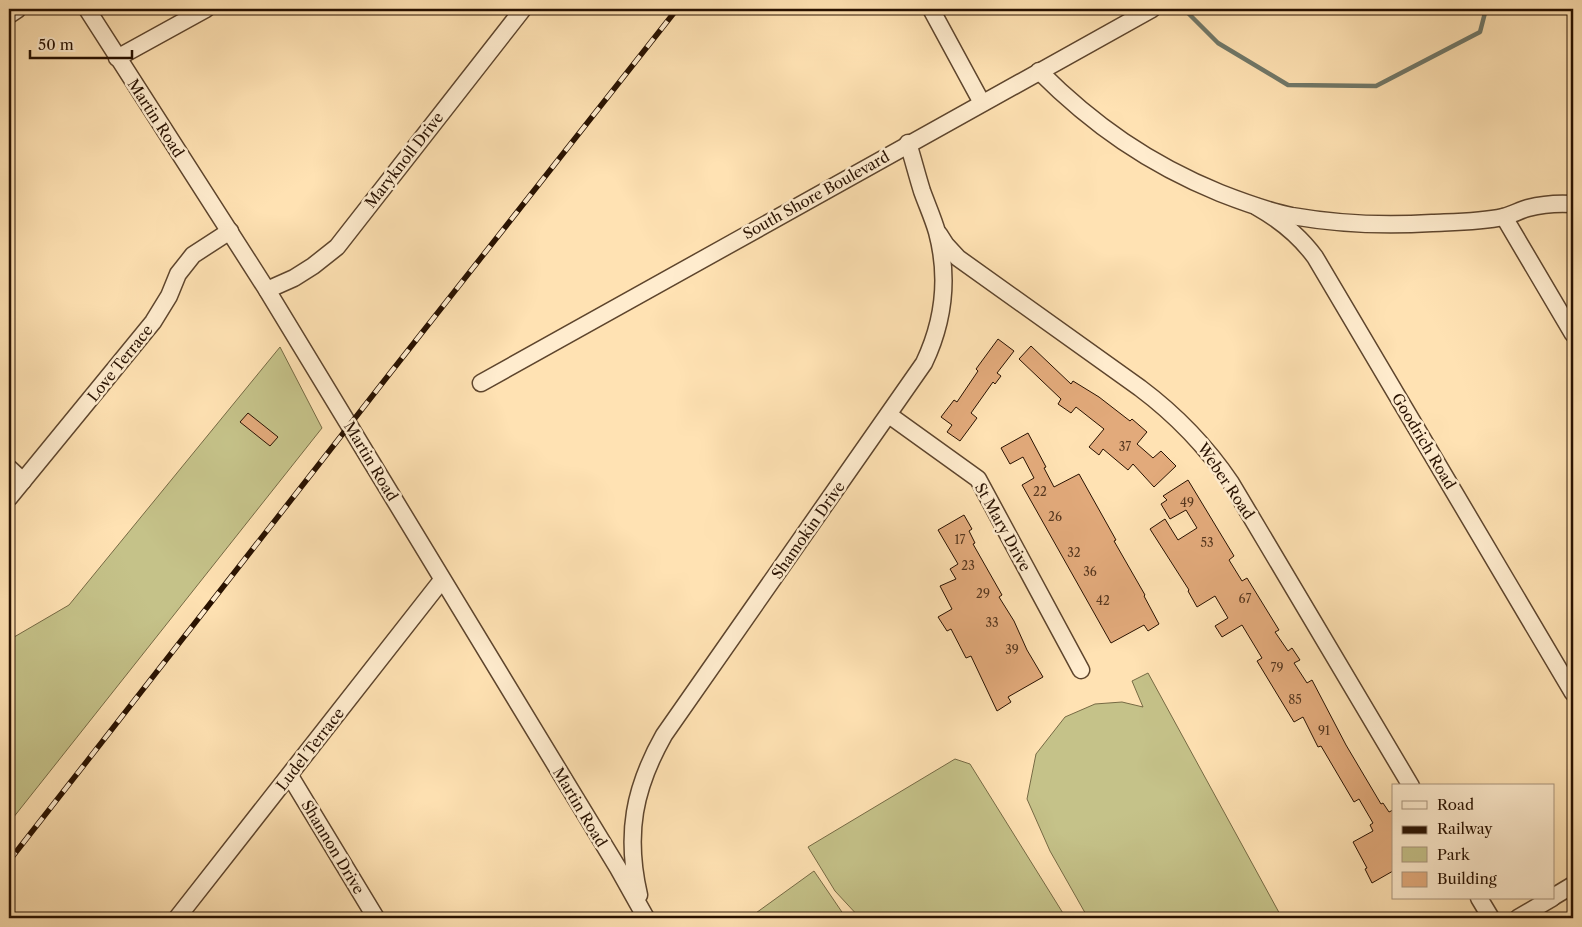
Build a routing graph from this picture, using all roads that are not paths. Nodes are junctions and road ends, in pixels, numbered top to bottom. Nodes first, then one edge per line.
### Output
1 (18, 9) edge
2 (87, 9) edge
3 (206, 9) edge
4 (523, 9) edge
5 (931, 9) edge
6 (1151, 9) edge
7 (9, 15) edge
8 (117, 58) junction
9 (1039, 71) junction
10 (982, 103) junction
11 (908, 143) junction
12 (1573, 204) edge
13 (1257, 207) junction
14 (1504, 217) junction
15 (936, 230) junction
16 (230, 232) junction
17 (267, 290) junction
18 (1573, 334) edge
19 (481, 382) dead end
20 (889, 415) junction
21 (9, 468) edge
22 (23, 481) junction
23 (9, 498) edge
24 (442, 580) junction
25 (1081, 670) dead end
26 (1573, 692) edge
27 (290, 776) junction
28 (1410, 784) edge
29 (1573, 885) edge
30 (1554, 897) edge
31 (1480, 900) edge
32 (1549, 900) edge
33 (644, 914) edge
34 (178, 918) edge
35 (376, 918) edge
36 (1492, 918) edge
37 (1518, 918) edge

1 - 7 street
2 - 8 street, Martin Road
3 - 8 street
4 - 17 street, Maryknoll Drive
5 - 10 street
6 - 9 street, South Shore Boulevard
8 - 16 street, Martin Road
9 - 10 street, South Shore Boulevard
9 - 13 street
10 - 11 street, South Shore Boulevard
11 - 15 street, Shamokin Drive
11 - 19 street, South Shore Boulevard
12 - 14 street
13 - 14 street
13 - 26 street, Goodrich Road
14 - 18 street
15 - 20 street, Shamokin Drive
15 - 28 street, Weber Road
16 - 17 street, Martin Road
16 - 22 street, Love Terrace
17 - 24 street, Martin Road
20 - 25 street, St Mary Drive
20 - 33 street, Shamokin Drive
21 - 22 street
22 - 23 street, Love Terrace
24 - 27 street, Ludel Terrace
24 - 33 street, Martin Road
27 - 34 street, Ludel Terrace
27 - 35 street, Shannon Drive
29 - 30 street
31 - 36 street
32 - 37 street

